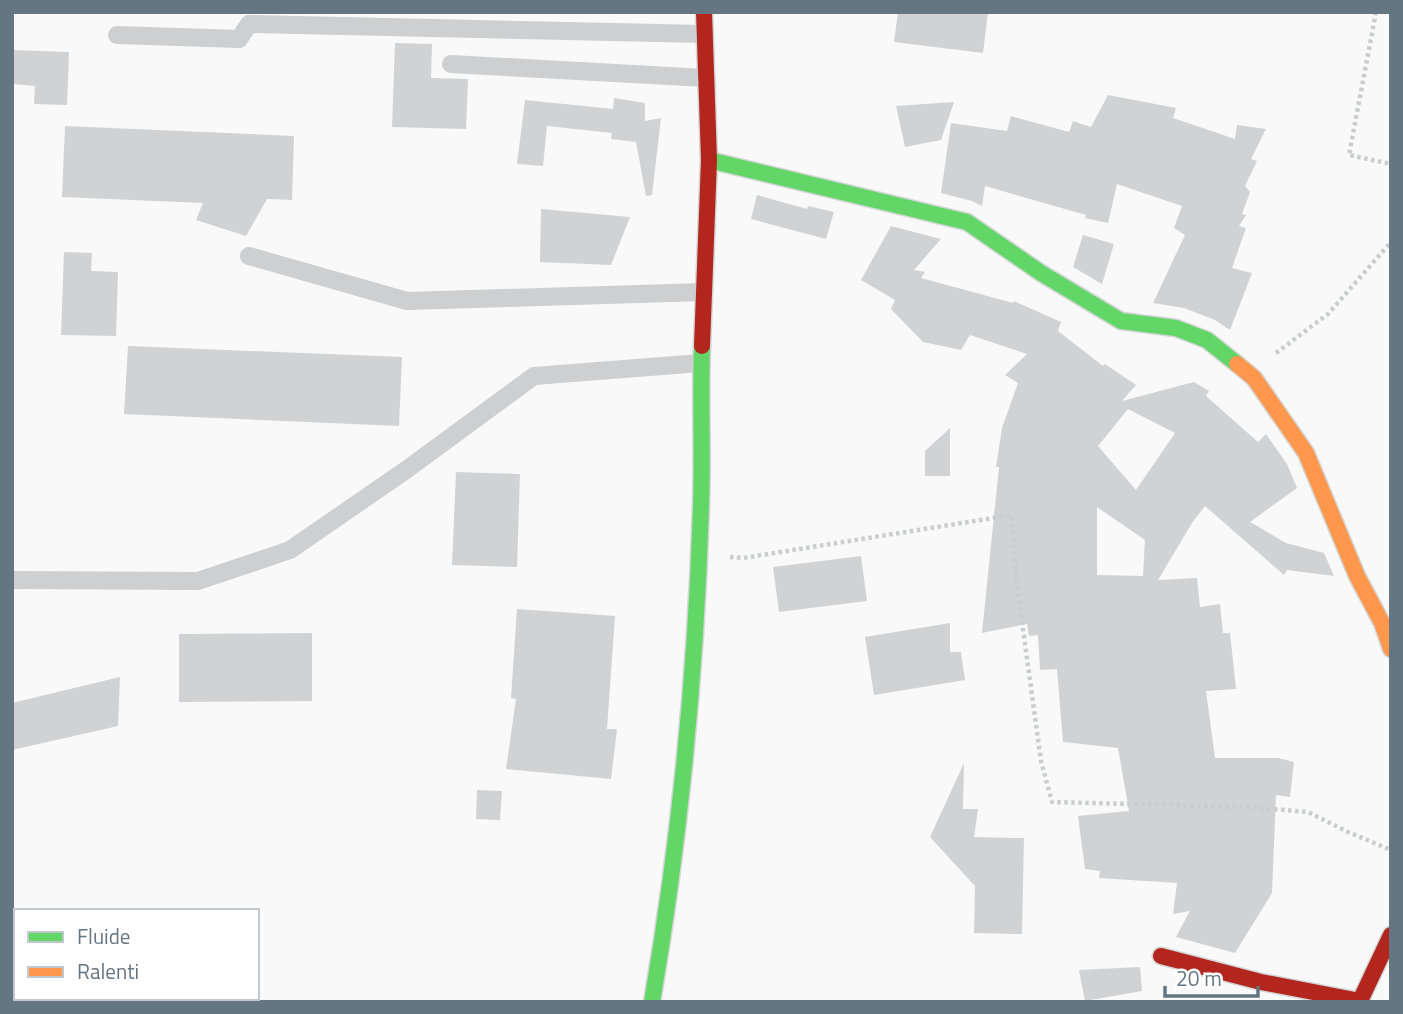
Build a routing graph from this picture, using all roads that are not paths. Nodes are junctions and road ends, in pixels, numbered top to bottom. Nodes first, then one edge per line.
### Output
1 (704, 12) edge
2 (117, 34) dead end
3 (705, 34) junction
4 (451, 64) dead end
5 (706, 78) junction
6 (709, 160) junction
7 (249, 256) dead end
8 (704, 292) junction
9 (701, 363) junction
10 (12, 580) edge
11 (1391, 649) edge
12 (1391, 935) edge
13 (1161, 956) dead end
14 (652, 1002) edge

1 - 3 street
2 - 3 lane
3 - 5 street
4 - 5 lane
5 - 6 street
6 - 8 street
6 - 11 street
7 - 8 lane
8 - 9 street
9 - 10 lane
9 - 14 street
12 - 13 street

